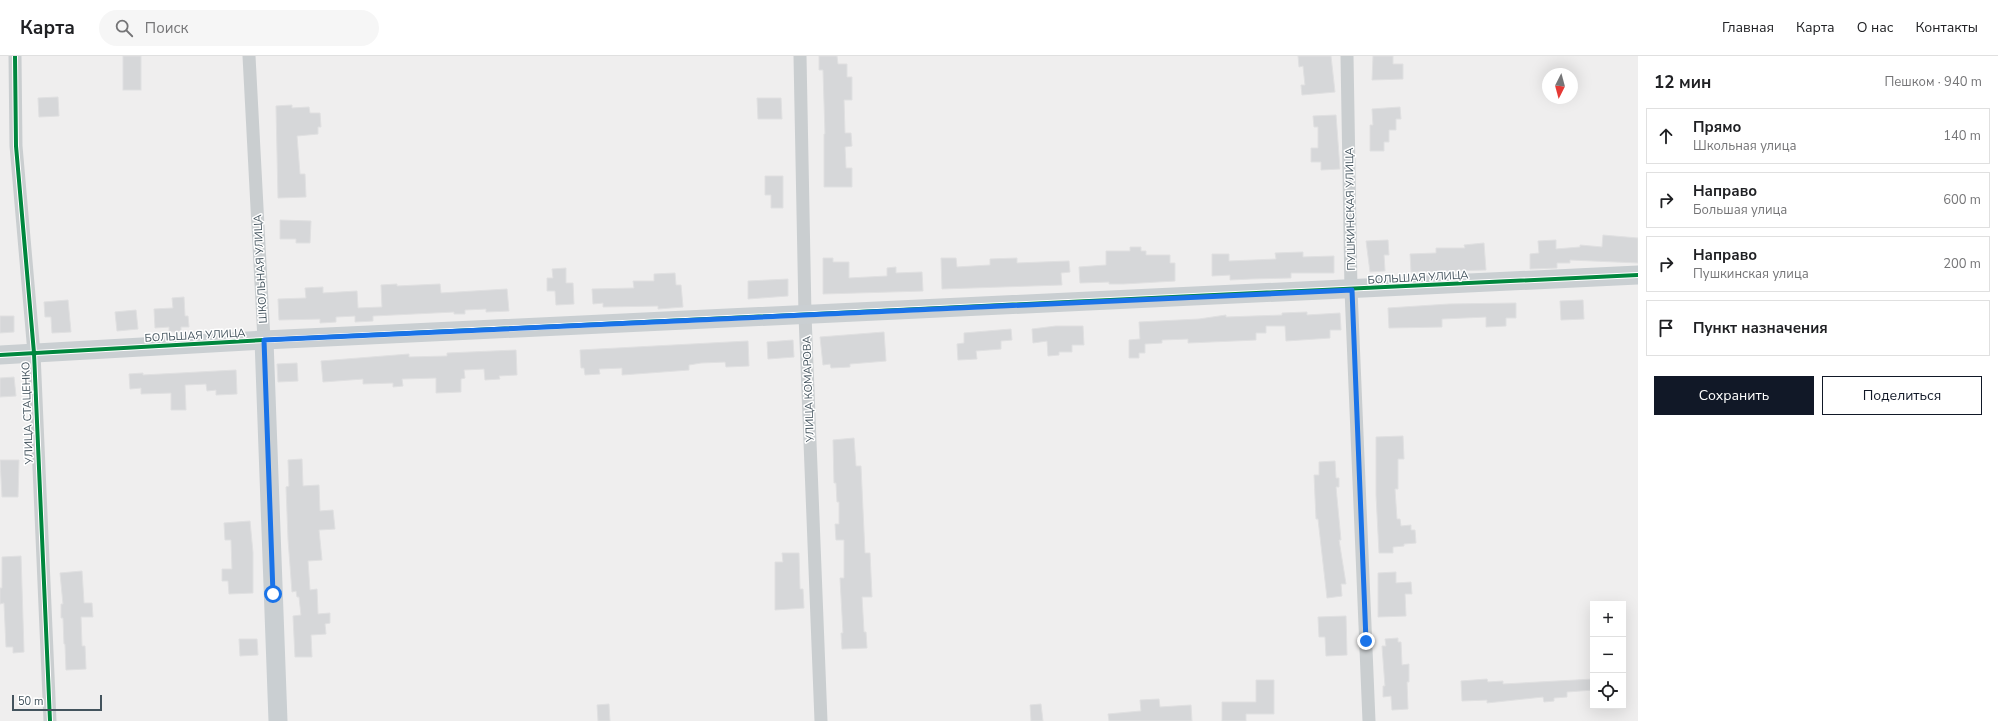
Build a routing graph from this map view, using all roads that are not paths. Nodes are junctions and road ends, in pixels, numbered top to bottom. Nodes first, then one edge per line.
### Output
1 (15, 56) edge
2 (249, 56) edge
3 (800, 56) edge
4 (1347, 56) edge
5 (1638, 275) edge
6 (1352, 290) junction
7 (805, 315) junction
8 (264, 340) junction
9 (34, 353) junction
10 (0, 355) edge
11 (50, 721) edge
12 (278, 721) edge
13 (821, 721) edge
14 (1369, 721) edge

1 - 9 street, УЛИЦА СТАЦЕНКО
2 - 8 street, ШКОЛЬНАЯ УЛИЦА
3 - 7 street, УЛИЦА КОМАРОВА
4 - 6 street, ПУШКИНСКАЯ УЛИЦА
5 - 6 street, БОЛЬШАЯ УЛИЦА
6 - 7 street, БОЛЬШАЯ УЛИЦА
6 - 14 street, ПУШКИНСКАЯ УЛИЦА
7 - 8 street, БОЛЬШАЯ УЛИЦА
7 - 13 street, УЛИЦА КОМАРОВА
8 - 9 street, БОЛЬШАЯ УЛИЦА
8 - 12 street, ШКОЛЬНАЯ УЛИЦА
9 - 10 street, БОЛЬШАЯ УЛИЦА
9 - 11 street, УЛИЦА СТАЦЕНКО

